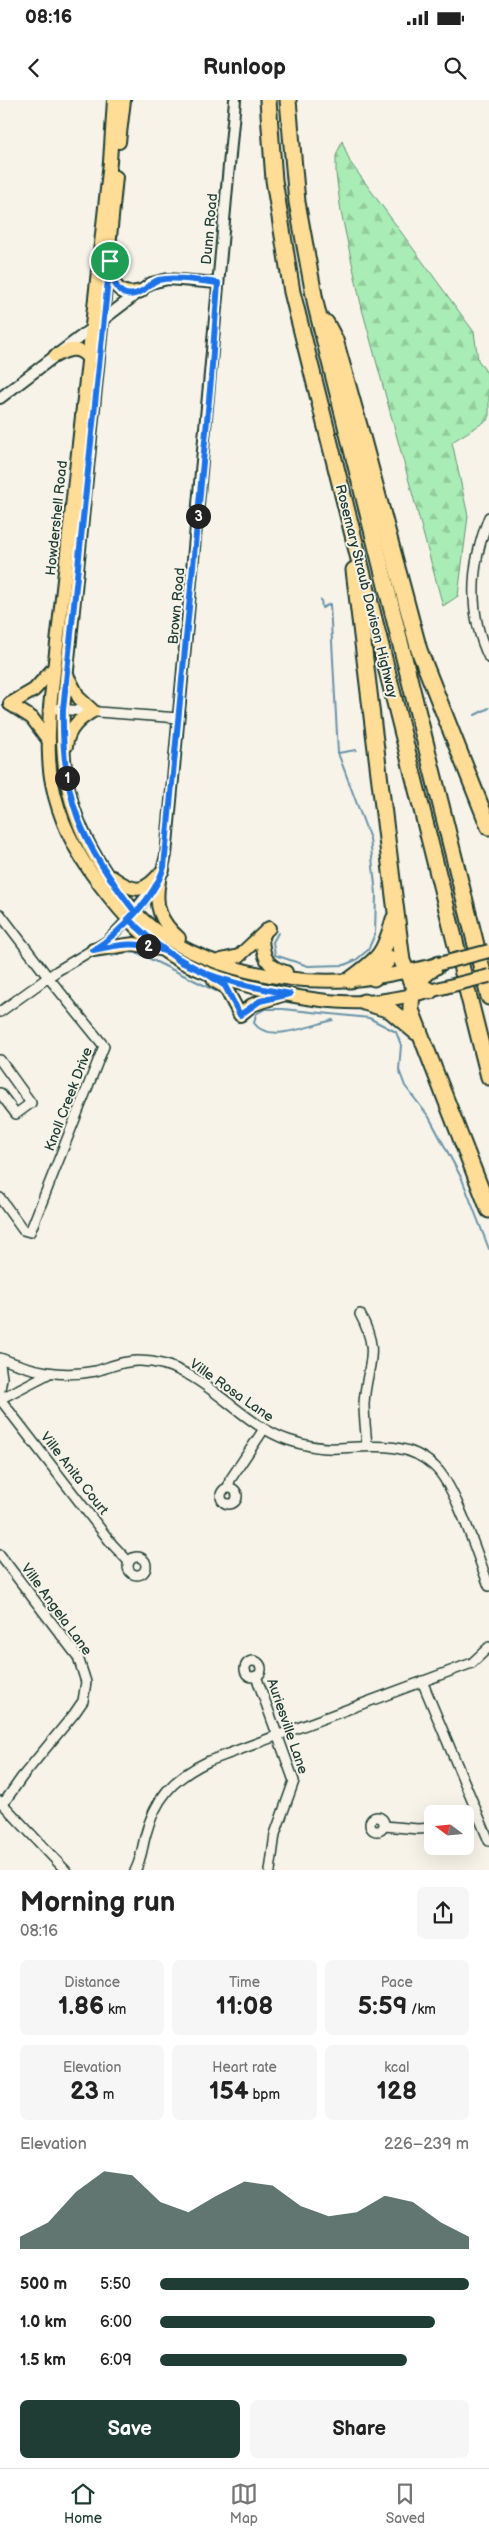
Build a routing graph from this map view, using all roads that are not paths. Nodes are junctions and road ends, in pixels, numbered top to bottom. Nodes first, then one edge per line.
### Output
1 (114, 100) edge
2 (124, 100) edge
3 (235, 100) edge
4 (268, 100) edge
5 (288, 100) edge
6 (110, 261) junction
7 (218, 283) junction
8 (141, 291) junction
9 (315, 301) junction
10 (104, 319) junction
11 (91, 329) junction
12 (55, 356) junction
13 (88, 358) junction
14 (0, 398) edge
15 (489, 517) edge
16 (351, 529) junction
17 (489, 658) edge
18 (61, 669) junction
19 (50, 707) junction
20 (63, 710) junction
21 (93, 711) junction
22 (179, 718) junction
23 (49, 741) junction
24 (64, 761) junction
25 (489, 827) edge
26 (106, 872) junction
27 (161, 876) junction
28 (396, 910) junction
29 (0, 914) edge
30 (131, 916) junction
31 (398, 933) junction
32 (93, 950) junction
33 (187, 950) junction
34 (489, 951) edge
35 (167, 952) junction
36 (210, 959) junction
37 (439, 964) junction
38 (405, 971) junction
39 (204, 972) junction
40 (489, 976) edge
41 (48, 977) junction
42 (374, 978) junction
43 (325, 980) junction
44 (350, 980) junction
45 (438, 989) joint
46 (413, 990) junction
47 (290, 994) junction
48 (489, 997) edge
49 (364, 1002) junction
50 (0, 1012) edge
51 (419, 1035) junction
52 (0, 1060) edge
53 (489, 1077) edge
54 (0, 1093) edge
55 (0, 1198) edge
56 (489, 1210) edge
57 (360, 1314) dead end
58 (0, 1358) edge
59 (0, 1364) edge
60 (48, 1374) junction
61 (0, 1390) edge
62 (0, 1399) edge
63 (264, 1429) junction
64 (367, 1446) junction
65 (228, 1488) dead end
66 (0, 1555) edge
67 (129, 1562) dead end
68 (489, 1586) edge
69 (489, 1647) edge
70 (256, 1676) dead end
71 (422, 1681) junction
72 (279, 1736) junction
73 (2, 1802) edge
74 (476, 1811) joint
75 (384, 1826) dead end
76 (424, 1829) edge
77 (489, 1841) edge
78 (66, 1870) edge
79 (135, 1870) edge
80 (270, 1870) edge

1 - 11 main road, Howdershell Road
2 - 6 main road, Howdershell Road
3 - 7 street, Dunn Road
4 - 16 highway, Rosemary Straub Davison Highway
5 - 9 highway, Rosemary Straub Davison Highway
6 - 8 main road
6 - 10 main road, Howdershell Road
7 - 8 street, Dunn Road
7 - 22 street, Brown Road
8 - 10 street, Dunn Road
9 - 25 highway
9 - 48 highway, Rosemary Straub Davison Highway
10 - 11 street, Dunn Road
10 - 18 main road, Howdershell Road
11 - 12 street, Dunn Road
11 - 13 main road, Howdershell Road
12 - 13 main road
12 - 14 street, Dunn Road
13 - 18 main road, Howdershell Road
15 - 17 street
16 - 28 highway
16 - 53 highway, Rosemary Straub Davison Highway
18 - 19 main road, Howdershell Road
18 - 20 main road, Howdershell Road
18 - 21 main road
18 - 23 main road
19 - 20 street
19 - 23 main road, Howdershell Road
20 - 21 street
20 - 24 main road, Howdershell Road
21 - 22 street
21 - 24 main road
22 - 27 street, Brown Road
23 - 30 main road, Howdershell Road
24 - 26 main road, Howdershell Road
26 - 27 main road
26 - 30 main road, Howdershell Road
27 - 30 street, Brown Road
27 - 33 main road
28 - 31 highway
28 - 44 highway
29 - 41 street, Knoll Creek Drive
30 - 32 street
30 - 33 main road
30 - 35 main road
31 - 38 highway
31 - 42 highway
32 - 35 main road
32 - 41 street
33 - 36 main road
34 - 37 main road, bridge
35 - 39 main road
36 - 43 main road
36 - 43 main road
37 - 38 main road
37 - 46 highway
38 - 42 main road
38 - 46 highway
39 - 47 main road
39 - 47 main road
40 - 45 main road, bridge
41 - 50 street
41 - 55 street, Knoll Creek Drive
42 - 44 main road
43 - 44 main road
45 - 46 highway
46 - 49 main road
46 - 51 highway
47 - 49 main road
49 - 51 highway
51 - 56 highway
52 - 54 street
57 - 64 street
58 - 60 street, Ville Rosa Lane
59 - 61 street
60 - 62 street
60 - 63 street, Ville Rosa Lane
62 - 67 street, Ville Anita Court
63 - 64 street, Ville Rosa Lane
63 - 65 street
64 - 68 street, Ville Rosa Lane
66 - 73 street, Ville Angela Lane
69 - 71 street
70 - 72 street, Auriesville Lane
71 - 72 street
71 - 74 street
72 - 79 street
72 - 80 street, Auriesville Lane
73 - 78 street
74 - 77 street
75 - 76 street

